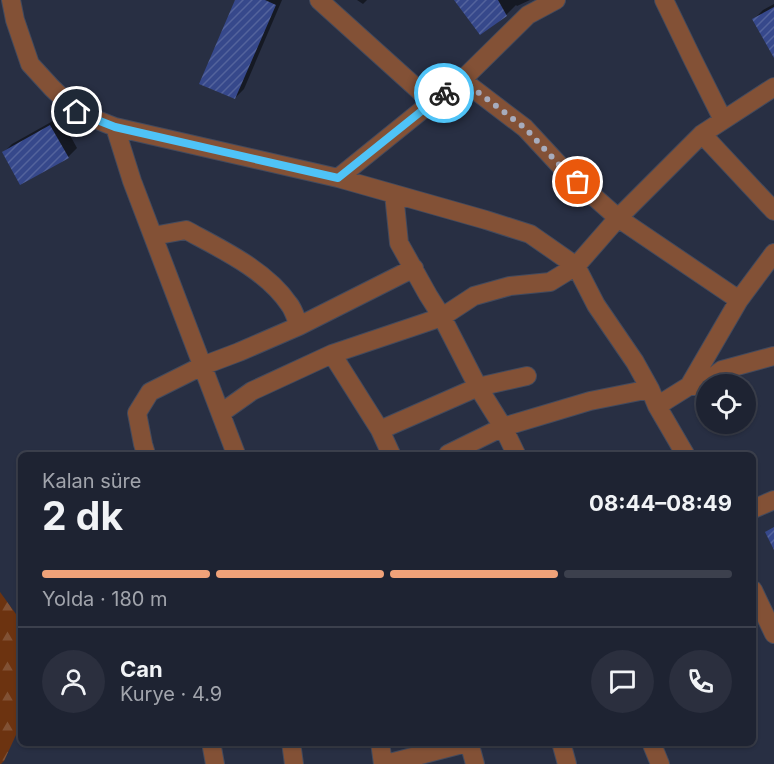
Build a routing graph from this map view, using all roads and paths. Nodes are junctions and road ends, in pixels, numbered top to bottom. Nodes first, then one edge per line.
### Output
1 (11, 0) edge
2 (319, 0) edge
3 (556, 0) edge
4 (664, 0) edge
5 (462, 80) junction
6 (774, 87) edge
7 (432, 102) junction
8 (723, 120) junction
9 (115, 127) junction
10 (702, 134) junction
11 (338, 178) junction
12 (394, 194) junction
13 (774, 211) edge
14 (618, 218) junction
15 (153, 236) junction
16 (774, 253) edge
17 (576, 267) junction
18 (414, 268) junction
19 (738, 300) junction
20 (442, 317) junction
21 (299, 326) junction
22 (332, 354) junction
23 (774, 356) edge
24 (202, 366) junction
25 (527, 376) dead end
26 (689, 386) junction
27 (478, 387) junction
28 (654, 398) junction
29 (221, 413) junction
30 (504, 427) junction
31 (380, 430) junction
32 (145, 452) edge
33 (235, 452) edge
34 (390, 452) edge
35 (457, 452) edge
36 (515, 452) edge
37 (684, 452) edge
38 (774, 500) edge
39 (756, 508) edge
40 (756, 596) edge
41 (774, 634) edge
42 (212, 746) edge
43 (292, 746) edge
44 (381, 746) edge
45 (458, 746) edge
46 (471, 746) edge
47 (562, 746) edge
48 (653, 746) edge
49 (214, 764) edge
50 (294, 764) edge
51 (384, 764) edge
52 (474, 764) edge
53 (567, 764) edge
54 (660, 764) edge

1 - 9 street
2 - 7 street
3 - 5 street
4 - 8 street
5 - 7 street
5 - 14 street
6 - 8 street
7 - 11 street
8 - 10 street
9 - 11 street
9 - 15 street
10 - 13 street
10 - 14 street
11 - 12 street
12 - 17 street
12 - 18 street
14 - 17 street
14 - 19 street
15 - 21 street
15 - 24 street
16 - 19 street
17 - 20 street
17 - 28 street
18 - 20 street
18 - 21 street
19 - 26 street
20 - 22 street
20 - 27 street
21 - 24 street
22 - 29 street
22 - 31 street
23 - 26 street
24 - 29 street
24 - 32 street
25 - 27 street
26 - 28 street
27 - 30 street
27 - 31 street
28 - 30 street
28 - 37 street
29 - 33 street
30 - 35 street
30 - 36 street
31 - 34 street
38 - 39 street
40 - 41 street
42 - 49 street
43 - 50 street
44 - 51 street
45 - 51 street
46 - 52 street
47 - 53 street
48 - 54 street

